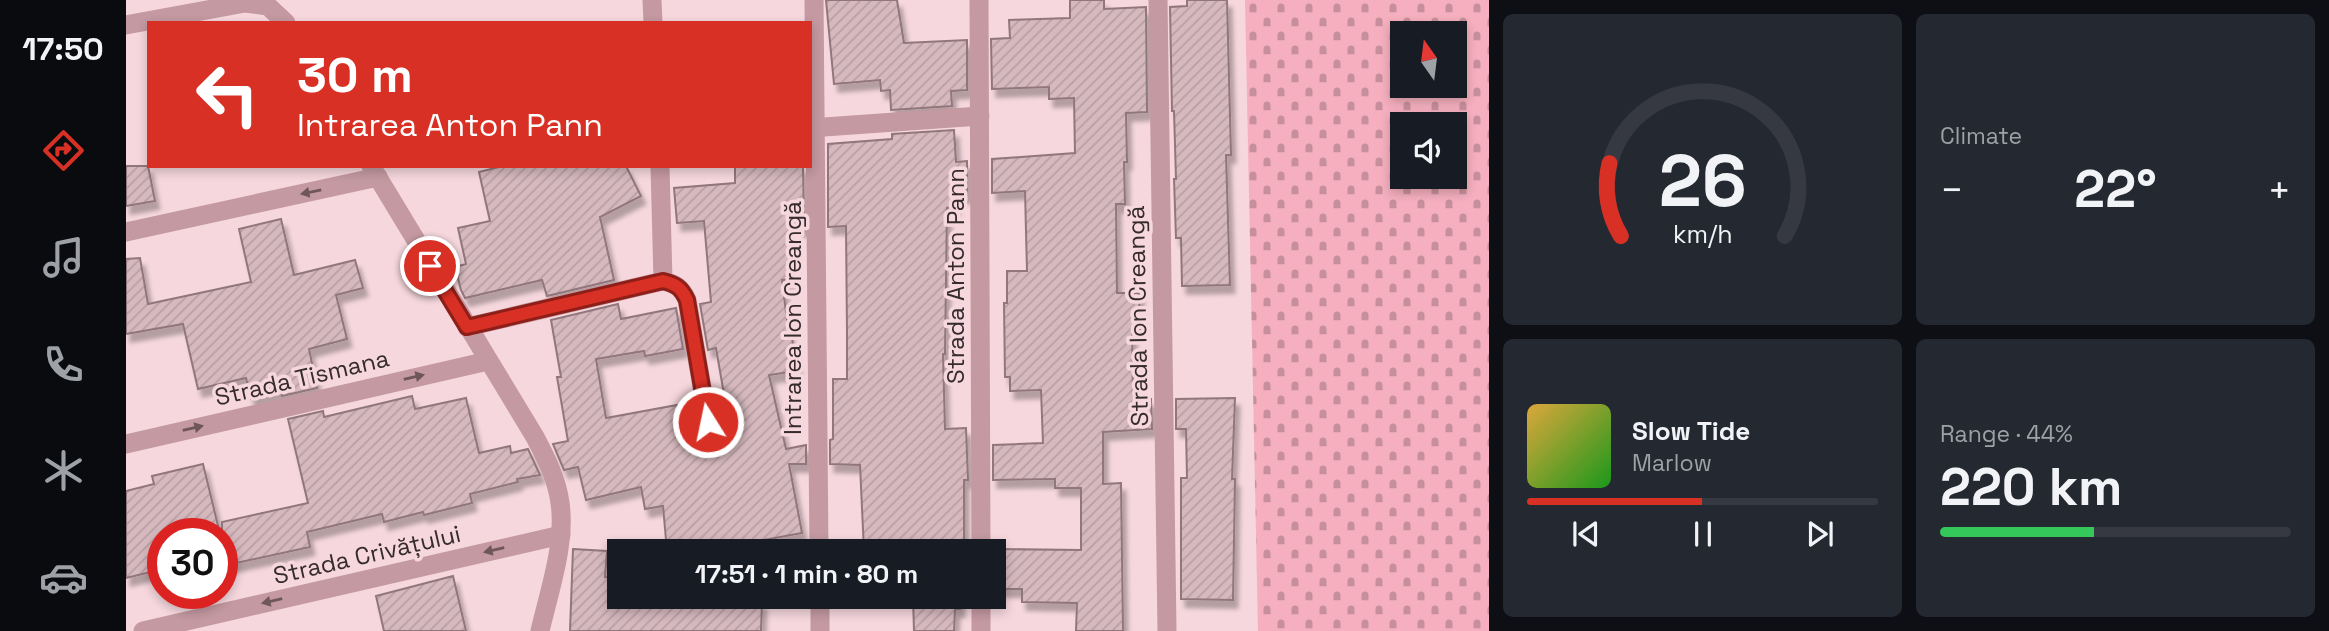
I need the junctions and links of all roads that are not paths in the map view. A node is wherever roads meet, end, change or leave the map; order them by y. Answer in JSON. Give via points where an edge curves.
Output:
{"nodes":[{"id":1,"x":652,"y":0,"type":"edge"},
{"id":2,"x":814,"y":0,"type":"edge"},
{"id":3,"x":979,"y":0,"type":"edge"},
{"id":4,"x":1158,"y":0,"type":"edge"},
{"id":5,"x":147,"y":21,"type":"edge"},
{"id":6,"x":148,"y":21,"type":"edge"},
{"id":7,"x":284,"y":21,"type":"edge"},
{"id":8,"x":653,"y":21,"type":"edge"},
{"id":9,"x":126,"y":25,"type":"edge"},
{"id":10,"x":979,"y":116,"type":"junction"},
{"id":11,"x":813,"y":128,"type":"edge"},
{"id":12,"x":660,"y":168,"type":"edge"},
{"id":13,"x":375,"y":172,"type":"edge"},
{"id":14,"x":126,"y":232,"type":"edge"},
{"id":15,"x":663,"y":281,"type":"junction"},
{"id":16,"x":467,"y":327,"type":"junction"},
{"id":17,"x":488,"y":360,"type":"junction"},
{"id":18,"x":708,"y":422,"type":"dead end"},
{"id":19,"x":126,"y":444,"type":"edge"},
{"id":20,"x":561,"y":535,"type":"junction"},
{"id":21,"x":819,"y":539,"type":"edge"},
{"id":22,"x":981,"y":539,"type":"edge"},
{"id":23,"x":820,"y":609,"type":"edge"},
{"id":24,"x":981,"y":609,"type":"edge"},
{"id":25,"x":143,"y":631,"type":"edge"},
{"id":26,"x":541,"y":631,"type":"edge"},
{"id":27,"x":820,"y":631,"type":"edge"},
{"id":28,"x":981,"y":631,"type":"edge"},
{"id":29,"x":1167,"y":631,"type":"edge"}],
"edges":[{"from":1,"to":8,"type":"street"},
{"from":2,"to":11,"type":"street","name":"Intrarea Ion Creangă"},
{"from":3,"to":10,"type":"street","name":"Strada Anton Pann"},
{"from":4,"to":29,"type":"street","name":"Strada Ion Creangă"},
{"from":5,"to":9,"type":"street"},
{"from":6,"to":7,"type":"street","via":[[245,3],[268,6]]},
{"from":10,"to":11,"type":"street"},
{"from":10,"to":22,"type":"street","name":"Strada Anton Pann"},
{"from":11,"to":21,"type":"street","name":"Intrarea Ion Creangă"},
{"from":12,"to":15,"type":"street"},
{"from":13,"to":14,"type":"street","one_way":true},
{"from":13,"to":16,"type":"street"},
{"from":15,"to":16,"type":"street"},
{"from":15,"to":18,"type":"street","via":[[682,289],[687,300]]},
{"from":16,"to":17,"type":"street"},
{"from":19,"to":17,"type":"street","name":"Strada Tismana","one_way":true},
{"from":17,"to":20,"type":"street","via":[[552,471],[560,501]]},
{"from":20,"to":25,"type":"street","name":"Strada Crivățului","one_way":true},
{"from":20,"to":26,"type":"street"},
{"from":23,"to":27,"type":"street"},
{"from":24,"to":28,"type":"street"}]}
